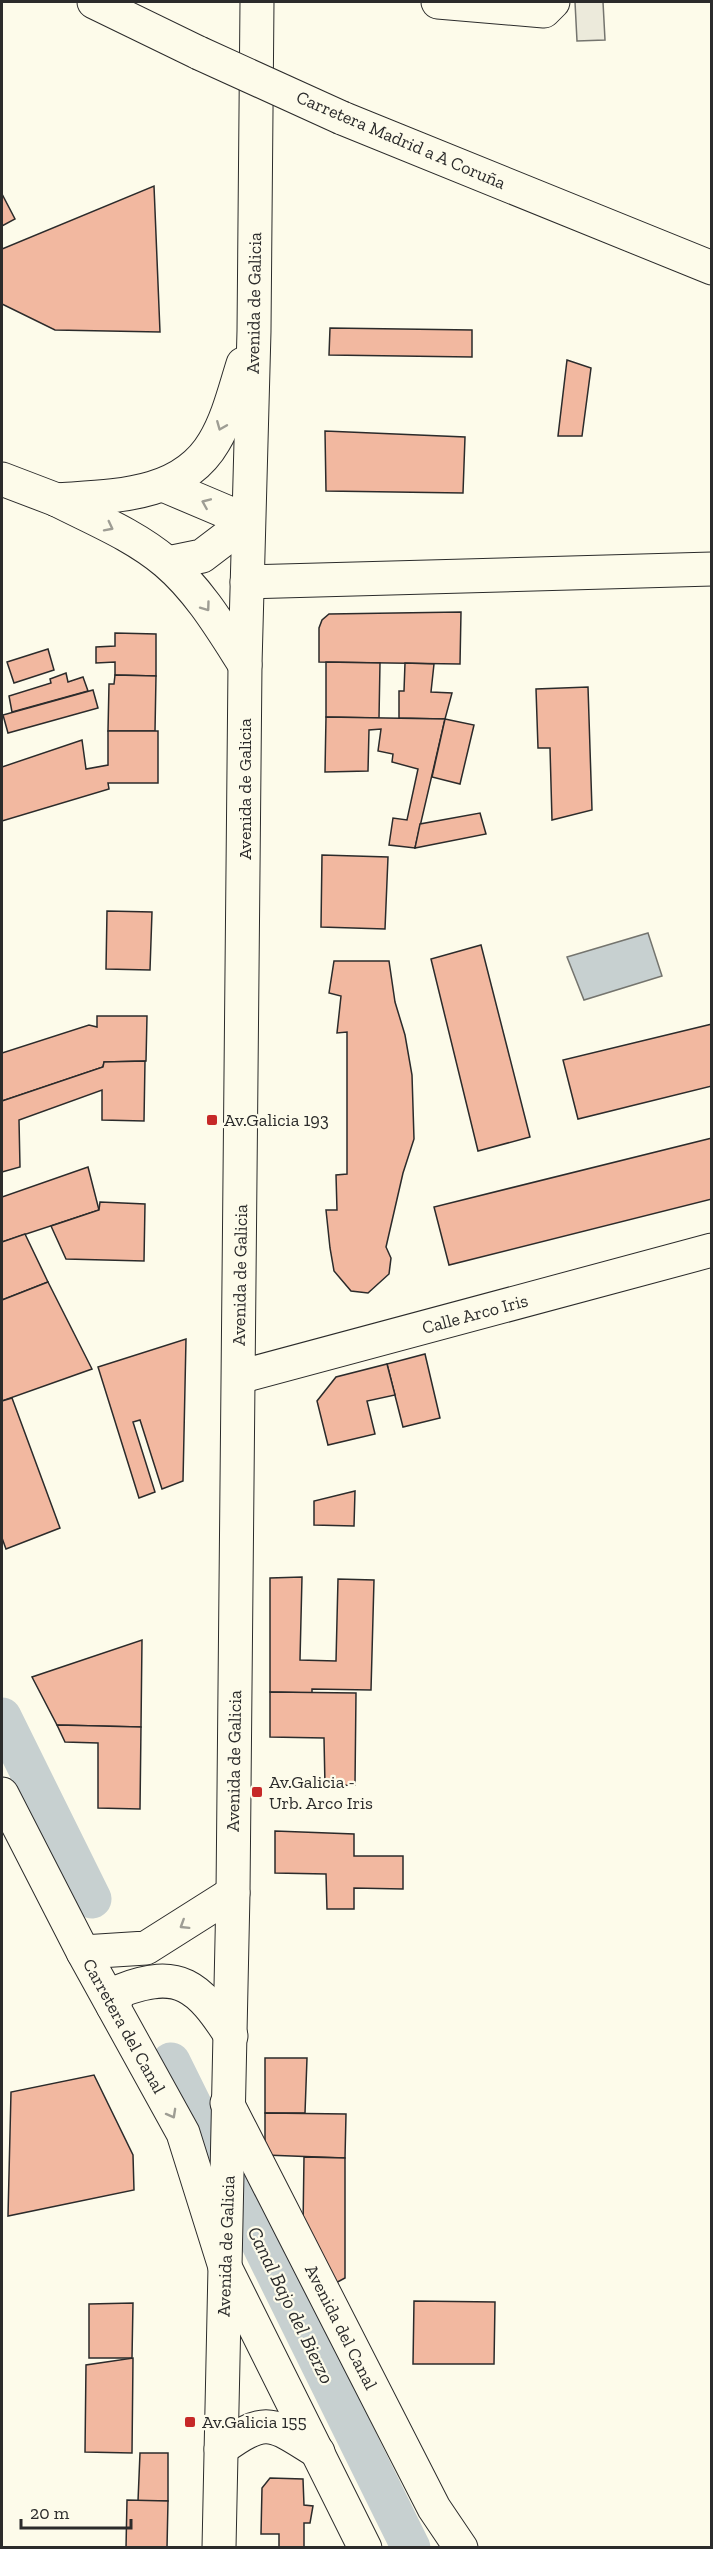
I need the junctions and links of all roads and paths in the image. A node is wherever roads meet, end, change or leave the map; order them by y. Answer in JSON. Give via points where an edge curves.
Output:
{"nodes":[{"id":1,"x":94,"y":2,"type":"edge"},
{"id":2,"x":256,"y":2,"type":"edge"},
{"id":3,"x":438,"y":2,"type":"edge"},
{"id":4,"x":553,"y":2,"type":"edge"},
{"id":5,"x":426,"y":151,"type":"junction"},
{"id":6,"x":711,"y":244,"type":"edge"},
{"id":7,"x":711,"y":268,"type":"edge"},
{"id":8,"x":254,"y":331,"type":"junction"},
{"id":9,"x":2,"y":479,"type":"edge"},
{"id":10,"x":163,"y":485,"type":"junction"},
{"id":11,"x":57,"y":500,"type":"junction"},
{"id":12,"x":248,"y":521,"type":"junction"},
{"id":13,"x":168,"y":563,"type":"junction"},
{"id":14,"x":711,"y":569,"type":"edge"},
{"id":15,"x":247,"y":582,"type":"junction"},
{"id":16,"x":245,"y":665,"type":"junction"},
{"id":17,"x":711,"y":1250,"type":"edge"},
{"id":18,"x":239,"y":1377,"type":"junction"},
{"id":19,"x":2,"y":1794,"type":"edge"},
{"id":20,"x":233,"y":1893,"type":"junction"},
{"id":21,"x":83,"y":1952,"type":"junction"},
{"id":22,"x":112,"y":2006,"type":"junction"},
{"id":23,"x":231,"y":2036,"type":"junction"},
{"id":24,"x":228,"y":2118,"type":"junction"},
{"id":25,"x":225,"y":2267,"type":"junction"},
{"id":26,"x":221,"y":2449,"type":"junction"},
{"id":27,"x":318,"y":2452,"type":"junction"},
{"id":28,"x":219,"y":2547,"type":"edge"},
{"id":29,"x":366,"y":2547,"type":"edge"},
{"id":30,"x":461,"y":2547,"type":"edge"}],
"edges":[{"from":1,"to":5,"type":"main road","name":"Carretera Madrid a A Coruña","bridge":true,"via":[[342,118]]},
{"from":2,"to":8,"type":"main road","name":"Avenida de Galicia"},
{"from":3,"to":4,"type":"main road","via":[[543,11]]},
{"from":5,"to":6,"type":"main road"},
{"from":5,"to":7,"type":"main road","name":"Carretera Madrid a A Coruña"},
{"from":8,"to":10,"type":"main road","one_way":true,"via":[[214,442],[193,468]]},
{"from":8,"to":12,"type":"main road","name":"Avenida de Galicia"},
{"from":9,"to":11,"type":"main road"},
{"from":10,"to":11,"type":"main road","via":[[130,495]]},
{"from":12,"to":10,"type":"main road","one_way":true},
{"from":11,"to":13,"type":"main road","one_way":true,"via":[[138,541]]},
{"from":12,"to":13,"type":"main road","via":[[202,556]]},
{"from":12,"to":15,"type":"main road","name":"Avenida de Galicia"},
{"from":13,"to":16,"type":"main road","one_way":true,"via":[[205,604]]},
{"from":14,"to":15,"type":"main road"},
{"from":15,"to":16,"type":"main road","name":"Avenida de Galicia"},
{"from":16,"to":18,"type":"main road","name":"Avenida de Galicia"},
{"from":17,"to":18,"type":"main road","name":"Calle Arco Iris"},
{"from":18,"to":20,"type":"main road","name":"Avenida de Galicia"},
{"from":19,"to":21,"type":"main road","name":"Carretera del Canal"},
{"from":20,"to":21,"type":"main road","one_way":true,"via":[[146,1948]]},
{"from":20,"to":23,"type":"main road","name":"Avenida de Galicia"},
{"from":21,"to":22,"type":"main road","name":"Carretera del Canal"},
{"from":22,"to":23,"type":"main road","via":[[120,1991],[168,1980],[187,1985],[204,1998]]},
{"from":22,"to":25,"type":"main road","name":"Carretera del Canal","one_way":true,"via":[[183,2133]]},
{"from":23,"to":24,"type":"main road","name":"Avenida de Galicia"},
{"from":24,"to":25,"type":"main road","name":"Avenida de Galicia"},
{"from":24,"to":30,"type":"main road","name":"Avenida del Canal","via":[[434,2508]]},
{"from":25,"to":26,"type":"main road","name":"Avenida de Galicia"},
{"from":25,"to":27,"type":"main road"},
{"from":26,"to":27,"type":"main road","via":[[246,2430],[275,2426]]},
{"from":26,"to":28,"type":"main road","name":"Avenida de Galicia"},
{"from":27,"to":29,"type":"main road"}]}
